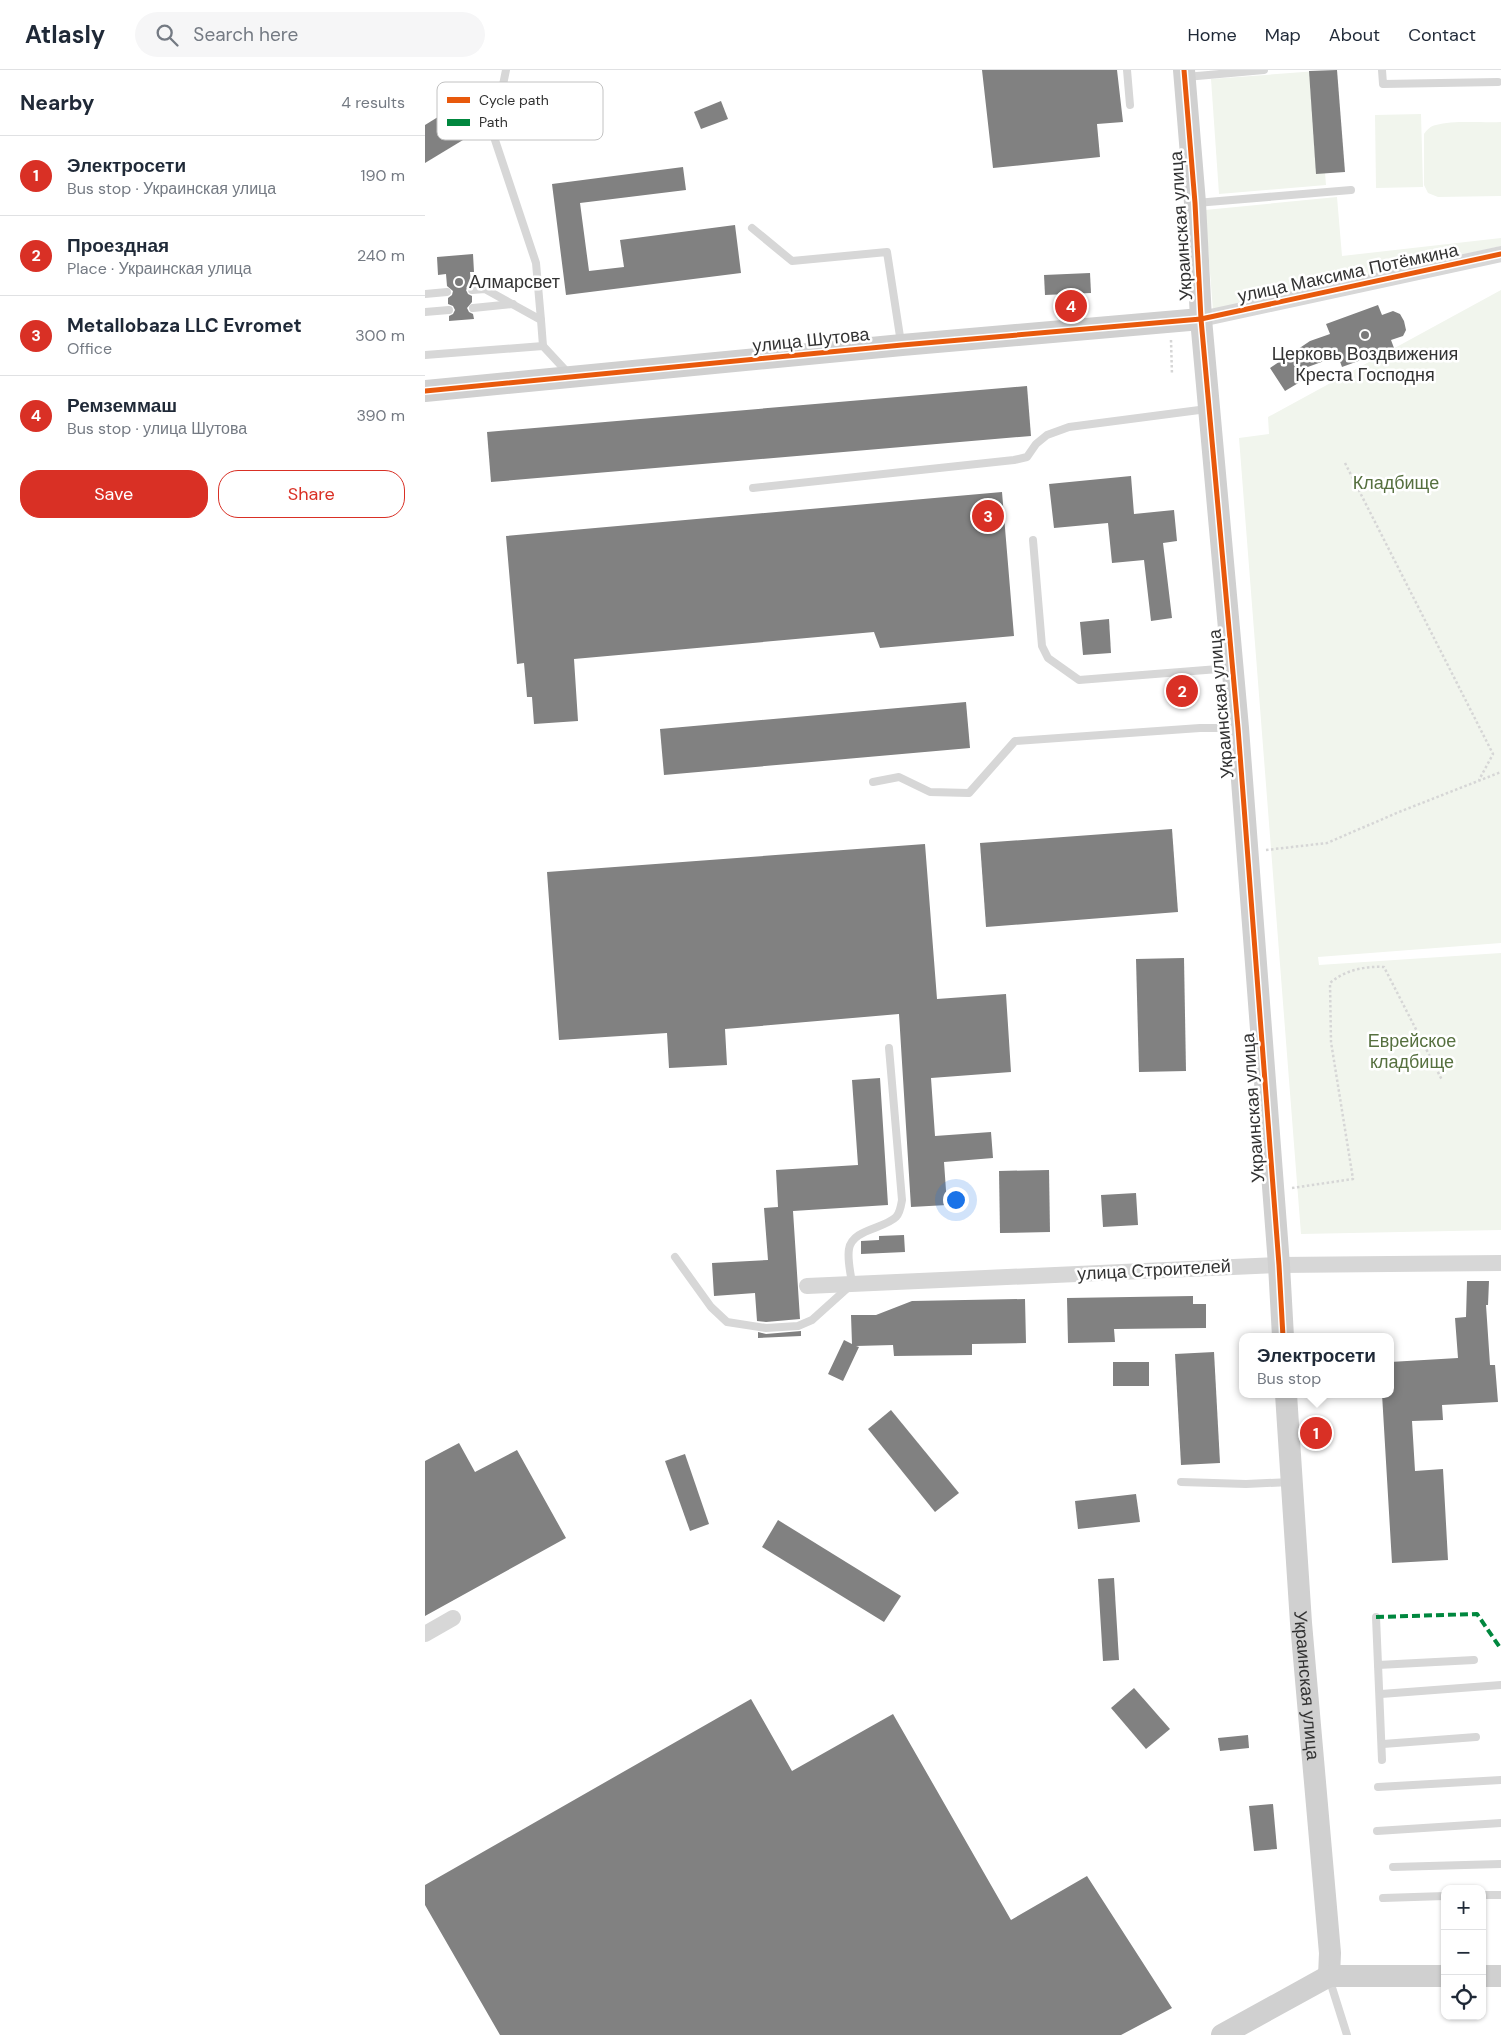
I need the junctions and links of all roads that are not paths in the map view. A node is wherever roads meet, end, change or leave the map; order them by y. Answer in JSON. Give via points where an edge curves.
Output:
{"nodes":[{"id":1,"x":1127,"y":70,"type":"edge"},
{"id":2,"x":1264,"y":70,"type":"edge"},
{"id":3,"x":1382,"y":70,"type":"edge"},
{"id":4,"x":1184,"y":74,"type":"edge"},
{"id":5,"x":1498,"y":82,"type":"dead end"},
{"id":6,"x":1130,"y":105,"type":"dead end"},
{"id":7,"x":495,"y":140,"type":"edge"},
{"id":8,"x":1351,"y":190,"type":"dead end"},
{"id":9,"x":1195,"y":203,"type":"junction"},
{"id":10,"x":752,"y":228,"type":"dead end"},
{"id":11,"x":1501,"y":254,"type":"edge"},
{"id":12,"x":472,"y":290,"type":"dead end"},
{"id":13,"x":447,"y":292,"type":"dead end"},
{"id":14,"x":425,"y":294,"type":"edge"},
{"id":15,"x":513,"y":304,"type":"junction"},
{"id":16,"x":473,"y":308,"type":"dead end"},
{"id":17,"x":449,"y":310,"type":"dead end"},
{"id":18,"x":425,"y":312,"type":"edge"},
{"id":19,"x":1201,"y":319,"type":"junction"},
{"id":20,"x":541,"y":320,"type":"junction"},
{"id":21,"x":902,"y":345,"type":"junction"},
{"id":22,"x":543,"y":346,"type":"junction"},
{"id":23,"x":425,"y":355,"type":"edge"},
{"id":24,"x":573,"y":378,"type":"junction"},
{"id":25,"x":425,"y":391,"type":"edge"},
{"id":26,"x":1209,"y":409,"type":"junction"},
{"id":27,"x":753,"y":488,"type":"dead end"},
{"id":28,"x":1033,"y":540,"type":"dead end"},
{"id":29,"x":1232,"y":668,"type":"junction"},
{"id":30,"x":1238,"y":728,"type":"junction"},
{"id":31,"x":873,"y":782,"type":"dead end"},
{"id":32,"x":889,"y":1048,"type":"dead end"},
{"id":33,"x":675,"y":1257,"type":"dead end"},
{"id":34,"x":1501,"y":1263,"type":"edge"},
{"id":35,"x":1279,"y":1265,"type":"junction"},
{"id":36,"x":852,"y":1284,"type":"junction"},
{"id":37,"x":807,"y":1286,"type":"dead end"},
{"id":38,"x":1283,"y":1333,"type":"edge"},
{"id":39,"x":1286,"y":1398,"type":"edge"},
{"id":40,"x":1181,"y":1482,"type":"dead end"},
{"id":41,"x":1290,"y":1482,"type":"junction"},
{"id":42,"x":1376,"y":1617,"type":"dead end"},
{"id":43,"x":453,"y":1618,"type":"dead end"},
{"id":44,"x":425,"y":1634,"type":"edge"},
{"id":45,"x":1474,"y":1660,"type":"dead end"},
{"id":46,"x":1379,"y":1665,"type":"junction"},
{"id":47,"x":1501,"y":1685,"type":"edge"},
{"id":48,"x":1381,"y":1694,"type":"junction"},
{"id":49,"x":1476,"y":1737,"type":"dead end"},
{"id":50,"x":1383,"y":1744,"type":"junction"},
{"id":51,"x":1382,"y":1760,"type":"dead end"},
{"id":52,"x":1501,"y":1780,"type":"edge"},
{"id":53,"x":1378,"y":1787,"type":"dead end"},
{"id":54,"x":1501,"y":1823,"type":"edge"},
{"id":55,"x":1377,"y":1830,"type":"dead end"},
{"id":56,"x":1501,"y":1864,"type":"edge"},
{"id":57,"x":1393,"y":1867,"type":"dead end"},
{"id":58,"x":1501,"y":1895,"type":"edge"},
{"id":59,"x":1441,"y":1896,"type":"edge"},
{"id":60,"x":1486,"y":1896,"type":"edge"},
{"id":61,"x":1383,"y":1898,"type":"dead end"},
{"id":62,"x":1329,"y":1976,"type":"junction"},
{"id":63,"x":1441,"y":1976,"type":"edge"},
{"id":64,"x":1486,"y":1976,"type":"edge"},
{"id":65,"x":1501,"y":1976,"type":"edge"},
{"id":66,"x":1222,"y":2035,"type":"edge"},
{"id":67,"x":1347,"y":2035,"type":"edge"}],
"edges":[{"from":1,"to":6,"type":"lane"},
{"from":2,"to":4,"type":"lane"},
{"from":3,"to":5,"type":"lane","via":[[1383,84]]},
{"from":4,"to":9,"type":"street","name":"Украинская улица"},
{"from":7,"to":20,"type":"lane","via":[[536,263]]},
{"from":8,"to":9,"type":"lane"},
{"from":9,"to":19,"type":"street","name":"Украинская улица"},
{"from":10,"to":21,"type":"lane","via":[[792,261],[887,252]]},
{"from":11,"to":19,"type":"street","name":"улица Максима Потёмкина"},
{"from":12,"to":15,"type":"lane","via":[[485,289]]},
{"from":13,"to":14,"type":"lane"},
{"from":15,"to":16,"type":"lane"},
{"from":15,"to":20,"type":"lane"},
{"from":17,"to":18,"type":"lane"},
{"from":19,"to":21,"type":"street","name":"улица Шутова"},
{"from":19,"to":26,"type":"street","name":"Украинская улица"},
{"from":20,"to":22,"type":"lane"},
{"from":21,"to":24,"type":"street","name":"улица Шутова"},
{"from":22,"to":23,"type":"lane"},
{"from":22,"to":24,"type":"lane"},
{"from":24,"to":25,"type":"street","name":"улица Шутова"},
{"from":26,"to":27,"type":"lane","via":[[1069,427],[1047,435],[1027,456],[1014,460]]},
{"from":26,"to":29,"type":"street","name":"Украинская улица"},
{"from":28,"to":29,"type":"lane","via":[[1042,646],[1048,658],[1079,680]]},
{"from":29,"to":30,"type":"street","name":"Украинская улица"},
{"from":30,"to":31,"type":"lane","via":[[1015,741],[969,792],[930,792],[899,777]]},
{"from":30,"to":35,"type":"street","name":"Украинская улица"},
{"from":32,"to":36,"type":"lane","via":[[903,1200],[895,1218],[864,1233],[849,1248]]},
{"from":33,"to":36,"type":"lane","via":[[711,1307],[727,1322],[766,1328],[797,1326],[812,1320]]},
{"from":34,"to":35,"type":"street","name":"улица Строителей"},
{"from":35,"to":36,"type":"street","name":"улица Строителей"},
{"from":35,"to":38,"type":"street","name":"Украинская улица"},
{"from":36,"to":37,"type":"street","name":"улица Строителей"},
{"from":39,"to":41,"type":"street","name":"Украинская улица"},
{"from":40,"to":41,"type":"lane"},
{"from":41,"to":62,"type":"street","name":"Украинская улица","via":[[1330,1953]]},
{"from":42,"to":46,"type":"lane"},
{"from":43,"to":44,"type":"street"},
{"from":45,"to":46,"type":"lane"},
{"from":46,"to":48,"type":"lane"},
{"from":47,"to":48,"type":"lane"},
{"from":48,"to":50,"type":"lane"},
{"from":49,"to":50,"type":"lane"},
{"from":50,"to":51,"type":"lane"},
{"from":52,"to":53,"type":"lane"},
{"from":54,"to":55,"type":"lane"},
{"from":56,"to":57,"type":"lane"},
{"from":58,"to":60,"type":"lane"},
{"from":59,"to":61,"type":"lane"},
{"from":62,"to":63,"type":"street"},
{"from":62,"to":66,"type":"street"},
{"from":62,"to":67,"type":"lane"},
{"from":64,"to":65,"type":"street"}]}
